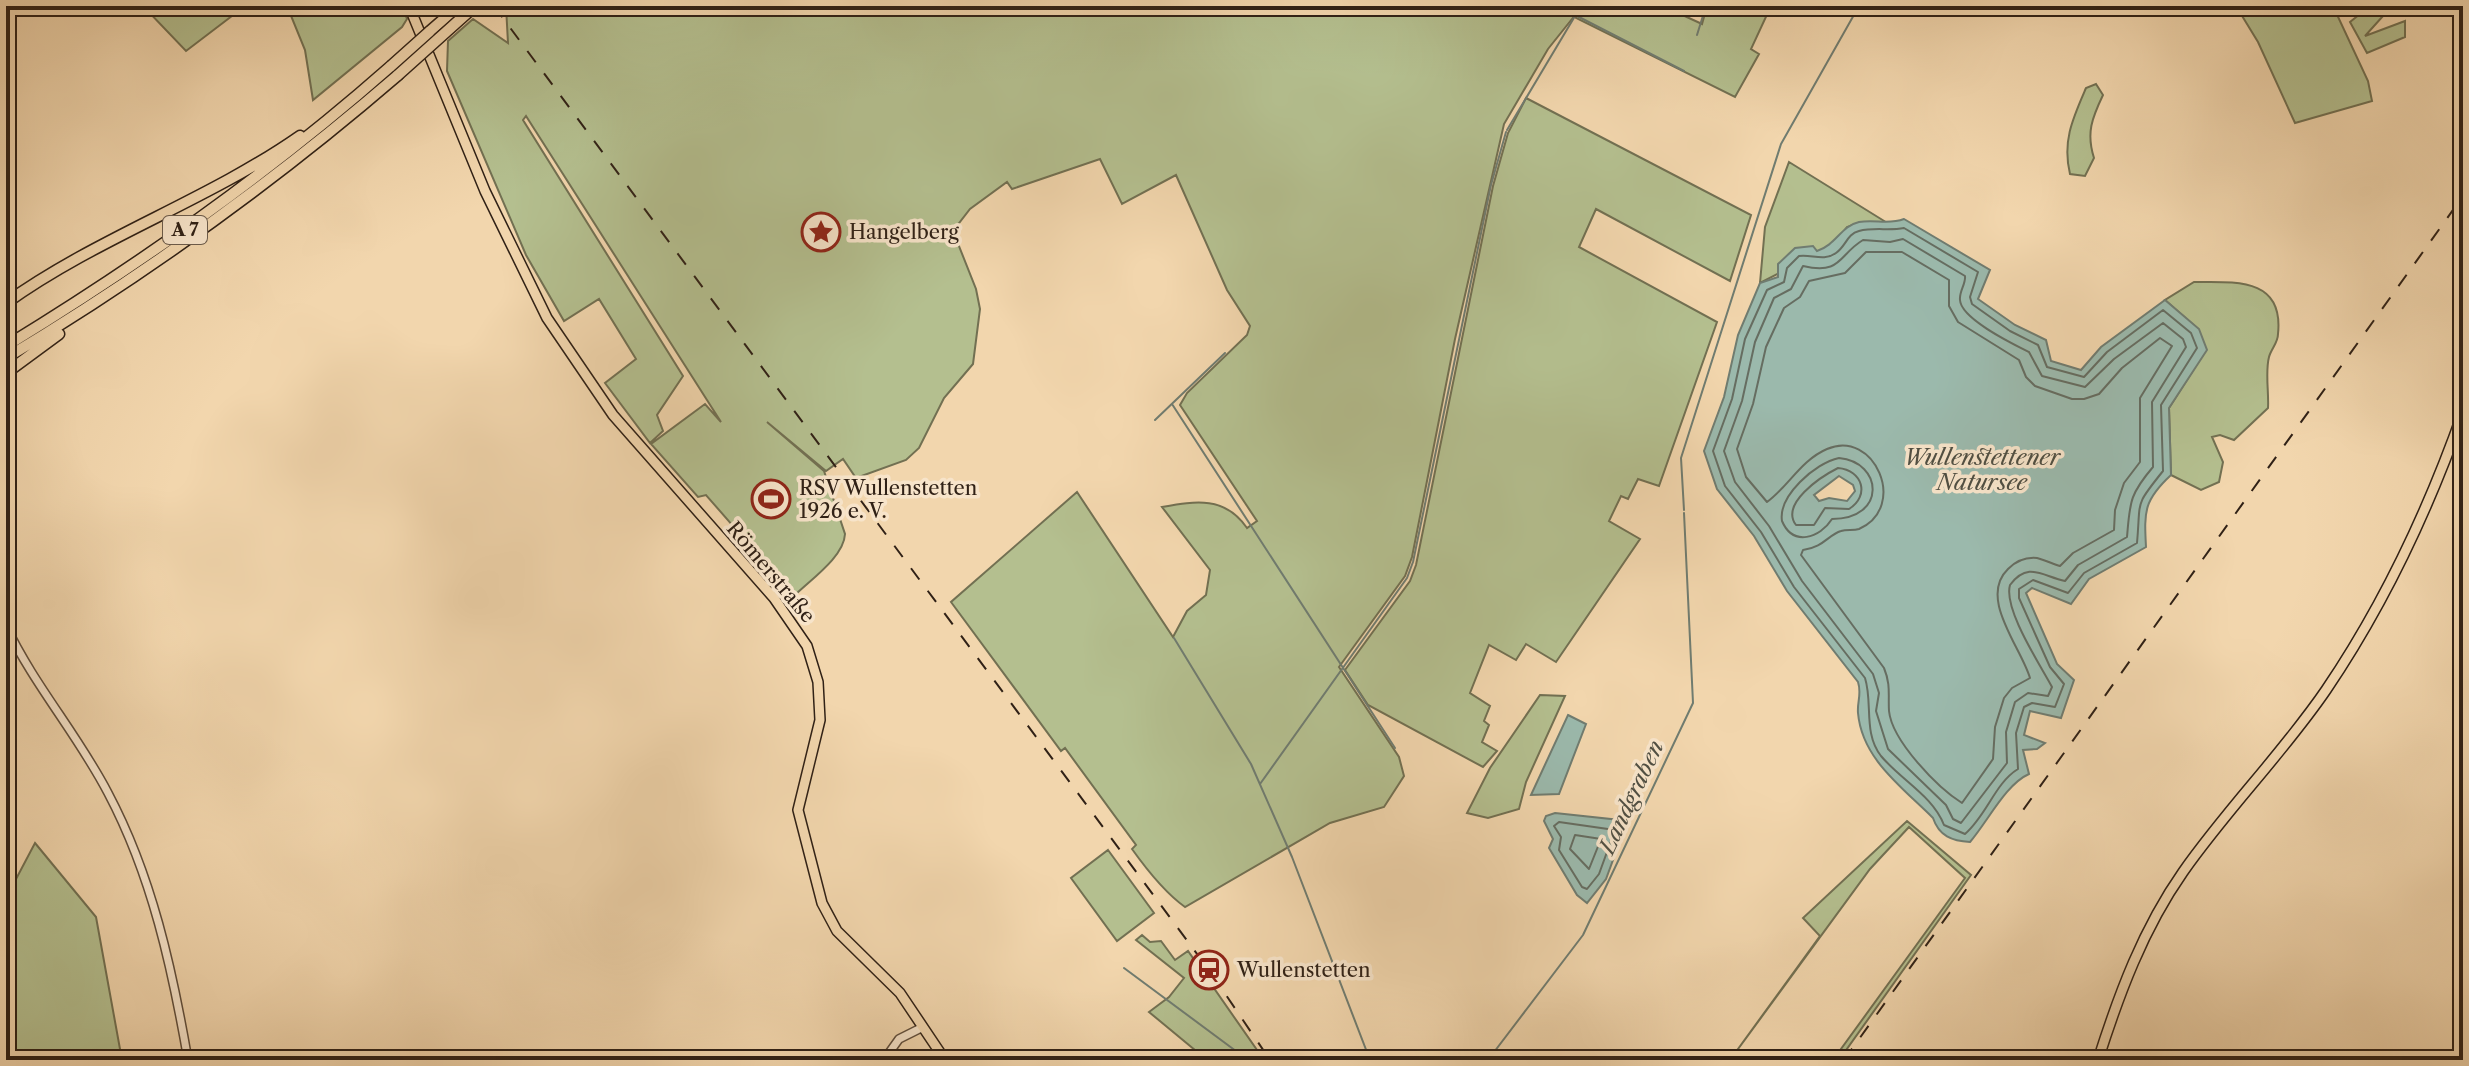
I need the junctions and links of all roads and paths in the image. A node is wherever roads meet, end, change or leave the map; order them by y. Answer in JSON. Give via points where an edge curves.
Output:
{"nodes":[{"id":1,"x":409,"y":6,"type":"edge"},
{"id":2,"x":459,"y":6,"type":"edge"},
{"id":3,"x":475,"y":6,"type":"edge"},
{"id":4,"x":395,"y":71,"type":"junction"},
{"id":5,"x":354,"y":99,"type":"junction"},
{"id":6,"x":6,"y":303,"type":"edge"},
{"id":7,"x":94,"y":306,"type":"junction"},
{"id":8,"x":6,"y":346,"type":"edge"},
{"id":9,"x":6,"y":358,"type":"edge"},
{"id":10,"x":6,"y":373,"type":"edge"},
{"id":11,"x":2463,"y":412,"type":"edge"},
{"id":12,"x":6,"y":626,"type":"edge"},
{"id":13,"x":923,"y":1027,"type":"junction"},
{"id":14,"x":188,"y":1060,"type":"edge"},
{"id":15,"x":884,"y":1060,"type":"edge"},
{"id":16,"x":945,"y":1060,"type":"edge"},
{"id":17,"x":2098,"y":1060,"type":"edge"}],
"edges":[{"from":1,"to":13,"type":"main road","name":"Römerstraße","via":[[485,191],[547,318],[613,415],[774,598],[807,646],[818,682],[820,720],[798,810],[818,891],[830,923],[900,993]]},
{"from":2,"to":4,"type":"highway","number":"A 7","bridge":true},
{"from":3,"to":4,"type":"highway","number":"A 7","bridge":true},
{"from":4,"to":5,"type":"highway","number":"A 7"},
{"from":4,"to":7,"type":"highway","number":"A 7","via":[[233,209]]},
{"from":5,"to":6,"type":"highway","via":[[254,166],[69,261]]},
{"from":5,"to":8,"type":"highway","number":"A 7","via":[[169,242]]},
{"from":7,"to":9,"type":"highway","number":"A 7"},
{"from":7,"to":10,"type":"highway"},
{"from":11,"to":17,"type":"main road","via":[[2391,585],[2323,694],[2181,874],[2145,936]]},
{"from":12,"to":14,"type":"street","via":[[95,770],[134,848],[159,922]]},
{"from":13,"to":15,"type":"street","via":[[899,1039]]},
{"from":13,"to":16,"type":"main road","name":"Römerstraße"}]}
